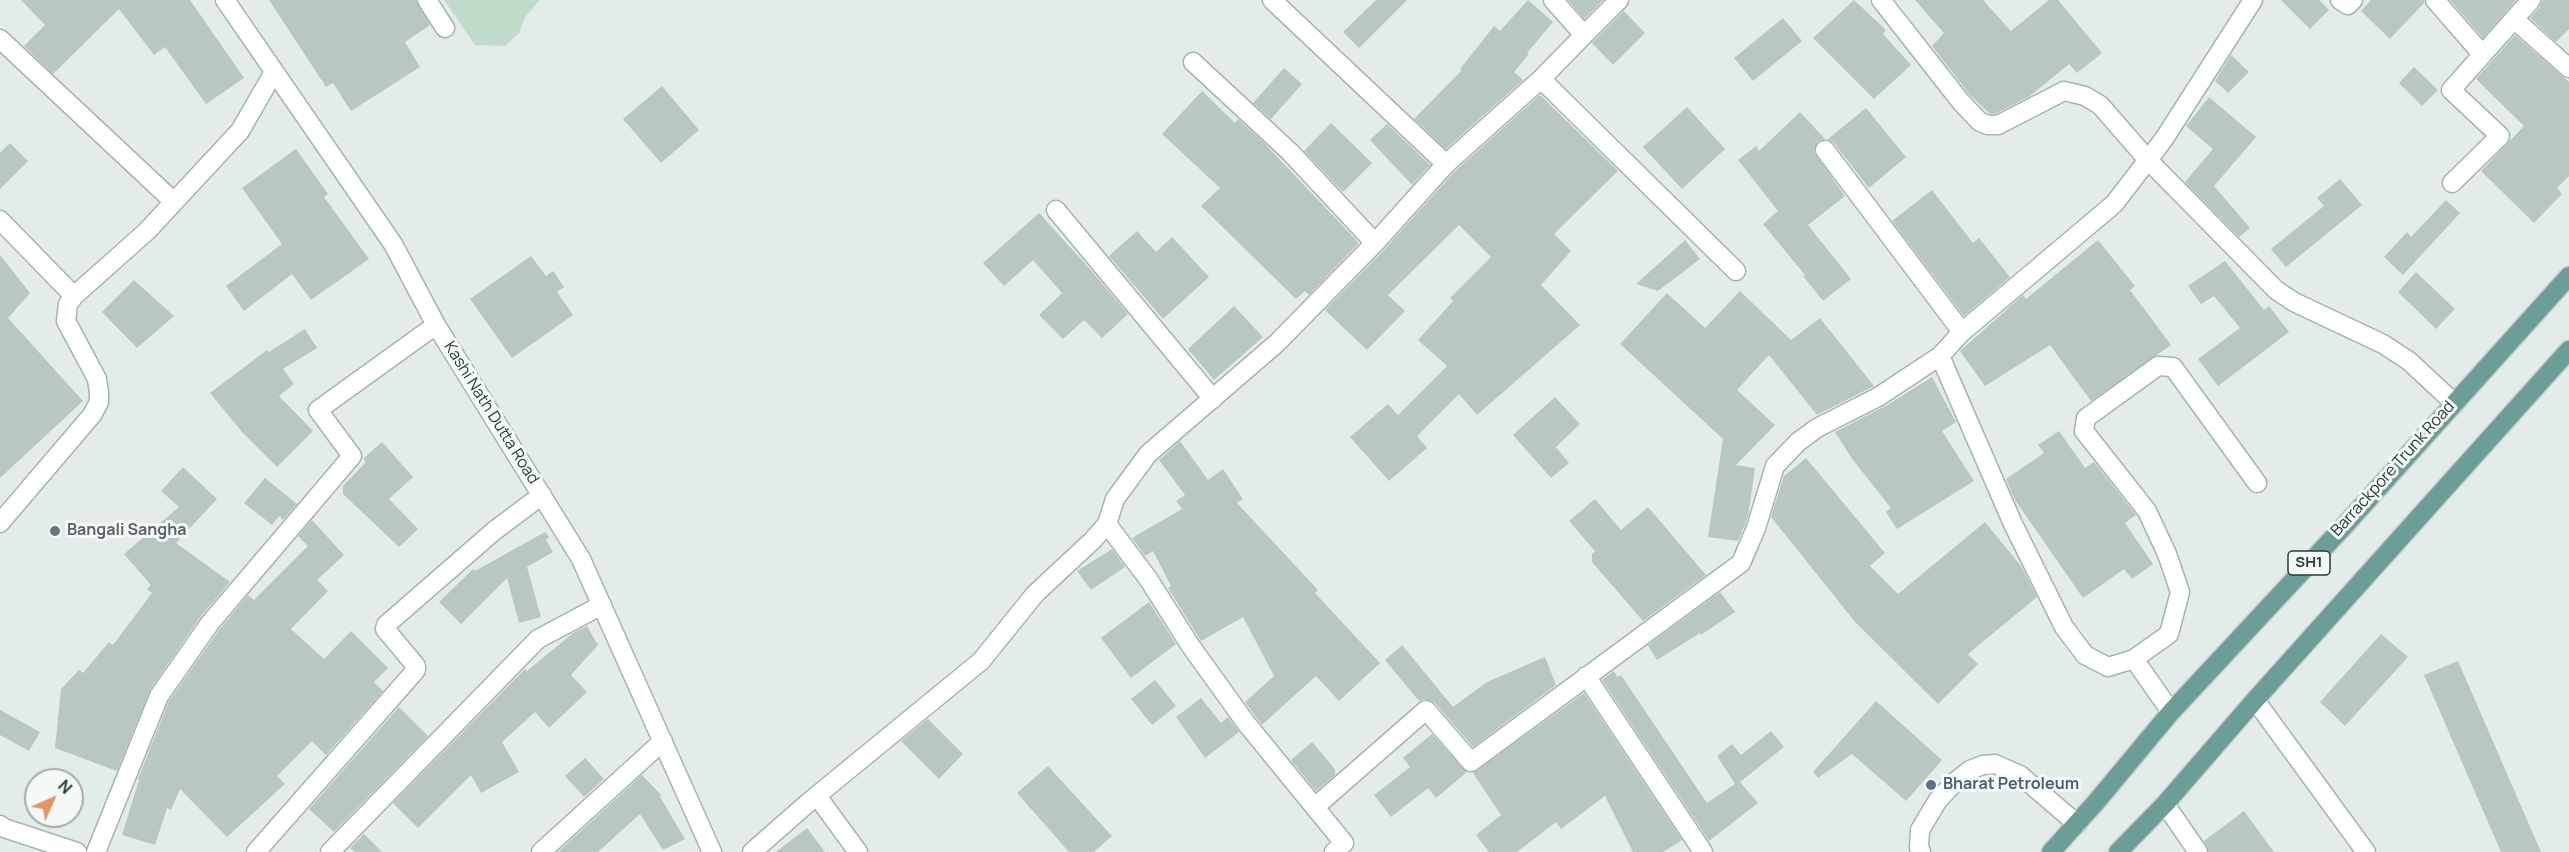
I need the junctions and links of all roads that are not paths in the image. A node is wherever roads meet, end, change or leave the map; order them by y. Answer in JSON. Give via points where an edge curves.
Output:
{"nodes":[{"id":1,"x":225,"y":0,"type":"edge"},
{"id":2,"x":427,"y":0,"type":"edge"},
{"id":3,"x":1272,"y":0,"type":"edge"},
{"id":4,"x":1553,"y":0,"type":"edge"},
{"id":5,"x":1618,"y":0,"type":"edge"},
{"id":6,"x":1881,"y":0,"type":"edge"},
{"id":7,"x":2253,"y":0,"type":"edge"},
{"id":8,"x":2340,"y":0,"type":"edge"},
{"id":9,"x":2353,"y":0,"type":"edge"},
{"id":10,"x":2435,"y":0,"type":"edge"},
{"id":11,"x":2531,"y":0,"type":"edge"},
{"id":12,"x":2515,"y":20,"type":"junction"},
{"id":13,"x":445,"y":28,"type":"dead end"},
{"id":14,"x":1584,"y":35,"type":"junction"},
{"id":15,"x":0,"y":39,"type":"edge"},
{"id":16,"x":2482,"y":54,"type":"junction"},
{"id":17,"x":1193,"y":62,"type":"dead end"},
{"id":18,"x":2569,"y":68,"type":"edge"},
{"id":19,"x":274,"y":72,"type":"junction"},
{"id":20,"x":1541,"y":79,"type":"junction"},
{"id":21,"x":1825,"y":150,"type":"dead end"},
{"id":22,"x":2148,"y":160,"type":"junction"},
{"id":23,"x":1446,"y":164,"type":"junction"},
{"id":24,"x":2452,"y":183,"type":"dead end"},
{"id":25,"x":174,"y":202,"type":"junction"},
{"id":26,"x":1056,"y":210,"type":"dead end"},
{"id":27,"x":0,"y":220,"type":"edge"},
{"id":28,"x":1375,"y":243,"type":"junction"},
{"id":29,"x":1736,"y":271,"type":"dead end"},
{"id":30,"x":2569,"y":276,"type":"edge"},
{"id":31,"x":74,"y":296,"type":"junction"},
{"id":32,"x":436,"y":325,"type":"junction"},
{"id":33,"x":1962,"y":332,"type":"junction"},
{"id":34,"x":2569,"y":350,"type":"edge"},
{"id":35,"x":1940,"y":356,"type":"junction"},
{"id":36,"x":1213,"y":399,"type":"junction"},
{"id":37,"x":2453,"y":402,"type":"junction"},
{"id":38,"x":2257,"y":483,"type":"dead end"},
{"id":39,"x":542,"y":495,"type":"junction"},
{"id":40,"x":0,"y":523,"type":"edge"},
{"id":41,"x":1107,"y":524,"type":"junction"},
{"id":42,"x":602,"y":604,"type":"junction"},
{"id":43,"x":2134,"y":659,"type":"junction"},
{"id":44,"x":1586,"y":676,"type":"junction"},
{"id":45,"x":2255,"y":700,"type":"junction"},
{"id":46,"x":2171,"y":712,"type":"junction"},
{"id":47,"x":663,"y":741,"type":"junction"},
{"id":48,"x":817,"y":796,"type":"junction"},
{"id":49,"x":2165,"y":804,"type":"junction"},
{"id":50,"x":1315,"y":807,"type":"junction"},
{"id":51,"x":2077,"y":824,"type":"junction"},
{"id":52,"x":0,"y":825,"type":"edge"},
{"id":53,"x":1343,"y":849,"type":"edge"},
{"id":54,"x":1698,"y":851,"type":"edge"},
{"id":55,"x":77,"y":852,"type":"edge"},
{"id":56,"x":96,"y":852,"type":"edge"},
{"id":57,"x":256,"y":852,"type":"edge"},
{"id":58,"x":330,"y":852,"type":"edge"},
{"id":59,"x":541,"y":852,"type":"edge"},
{"id":60,"x":712,"y":852,"type":"edge"},
{"id":61,"x":752,"y":852,"type":"edge"},
{"id":62,"x":858,"y":852,"type":"edge"},
{"id":63,"x":1921,"y":852,"type":"edge"},
{"id":64,"x":2051,"y":852,"type":"edge"},
{"id":65,"x":2118,"y":852,"type":"edge"},
{"id":66,"x":2198,"y":852,"type":"edge"},
{"id":67,"x":2366,"y":852,"type":"edge"}],
"edges":[{"from":1,"to":19,"type":"street","name":"Kashi Nath Dutta Road"},
{"from":2,"to":13,"type":"street"},
{"from":3,"to":23,"type":"street"},
{"from":4,"to":14,"type":"street"},
{"from":5,"to":14,"type":"street"},
{"from":6,"to":22,"type":"street","via":[[1980,122],[1998,125],[2054,95],[2074,92],[2100,105]]},
{"from":7,"to":22,"type":"street"},
{"from":8,"to":9,"type":"street","via":[[2348,5]]},
{"from":10,"to":16,"type":"street"},
{"from":11,"to":12,"type":"street"},
{"from":12,"to":16,"type":"street"},
{"from":12,"to":18,"type":"street"},
{"from":14,"to":20,"type":"street"},
{"from":15,"to":25,"type":"street"},
{"from":16,"to":24,"type":"street","via":[[2451,90],[2500,136]]},
{"from":17,"to":28,"type":"street","via":[[1290,152]]},
{"from":19,"to":25,"type":"street","via":[[240,131]]},
{"from":19,"to":32,"type":"street","name":"Kashi Nath Dutta Road","via":[[393,244]]},
{"from":20,"to":23,"type":"street"},
{"from":20,"to":29,"type":"street"},
{"from":21,"to":33,"type":"street"},
{"from":22,"to":33,"type":"street","via":[[2114,204]]},
{"from":22,"to":37,"type":"street","via":[[2276,290],[2294,303],[2383,344],[2409,361]]},
{"from":23,"to":28,"type":"street"},
{"from":25,"to":31,"type":"street"},
{"from":26,"to":36,"type":"street"},
{"from":27,"to":31,"type":"street"},
{"from":28,"to":36,"type":"street","via":[[1277,344]]},
{"from":30,"to":37,"type":"main road","name":"Barrackpore Trunk Road","number":"SH1"},
{"from":31,"to":40,"type":"street","via":[[65,313],[66,321],[97,379],[99,402],[92,416]]},
{"from":32,"to":39,"type":"street","name":"Kashi Nath Dutta Road"},
{"from":32,"to":56,"type":"street","via":[[318,410],[351,456],[210,623],[159,696]]},
{"from":33,"to":35,"type":"street"},
{"from":34,"to":45,"type":"main road"},
{"from":35,"to":43,"type":"street","via":[[2013,524],[2064,627],[2085,655],[2108,667]]},
{"from":35,"to":44,"type":"street","via":[[1798,442],[1775,466],[1741,563]]},
{"from":36,"to":41,"type":"street","via":[[1148,454],[1115,499]]},
{"from":37,"to":46,"type":"main road","name":"Barrackpore Trunk Road","number":"SH1"},
{"from":38,"to":43,"type":"street","via":[[2173,367],[2158,366],[2086,418],[2084,430],[2147,511],[2180,592],[2169,634]]},
{"from":39,"to":42,"type":"street","name":"Kashi Nath Dutta Road","via":[[581,559]]},
{"from":39,"to":57,"type":"street","via":[[494,531],[386,625],[385,629],[416,670]]},
{"from":41,"to":48,"type":"street","via":[[1035,594],[981,661]]},
{"from":41,"to":50,"type":"street","via":[[1246,723]]},
{"from":42,"to":47,"type":"street","name":"Kashi Nath Dutta Road"},
{"from":42,"to":58,"type":"street","via":[[538,639]]},
{"from":43,"to":46,"type":"street"},
{"from":44,"to":50,"type":"street","via":[[1471,762],[1426,710]]},
{"from":44,"to":54,"type":"street"},
{"from":45,"to":49,"type":"main road"},
{"from":45,"to":67,"type":"street"},
{"from":46,"to":51,"type":"main road","name":"Barrackpore Trunk Road","number":"SH1"},
{"from":47,"to":59,"type":"street"},
{"from":47,"to":60,"type":"street","name":"Kashi Nath Dutta Road"},
{"from":48,"to":61,"type":"street"},
{"from":48,"to":62,"type":"street"},
{"from":49,"to":65,"type":"main road"},
{"from":49,"to":66,"type":"street"},
{"from":50,"to":53,"type":"street"},
{"from":51,"to":63,"type":"street","via":[[2020,775],[1995,764],[1983,765],[1954,782],[1938,800],[1920,830]]},
{"from":51,"to":64,"type":"main road","name":"Barrackpore Trunk Road","number":"SH1"},
{"from":52,"to":55,"type":"street"}]}
